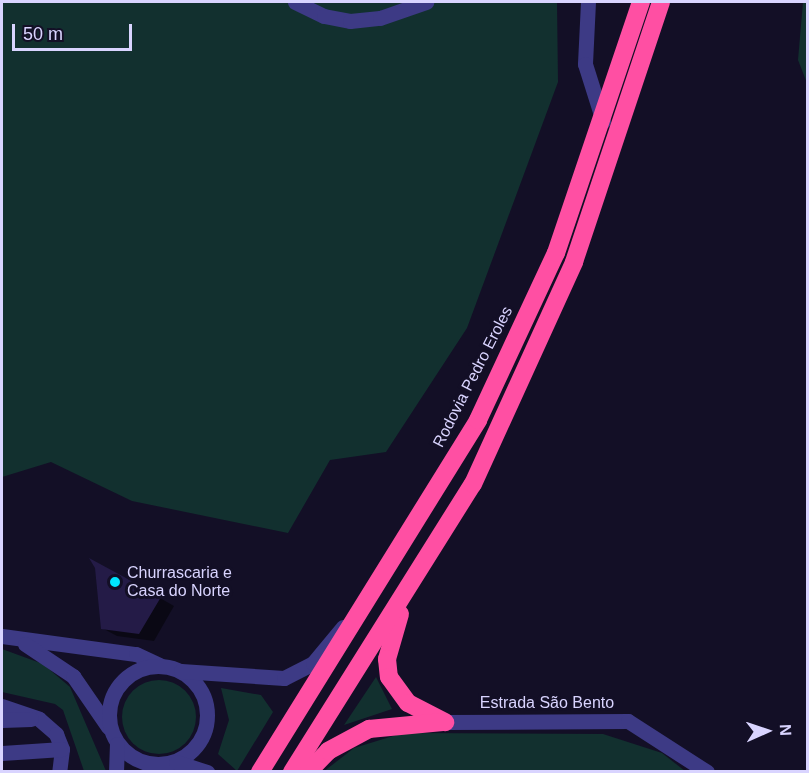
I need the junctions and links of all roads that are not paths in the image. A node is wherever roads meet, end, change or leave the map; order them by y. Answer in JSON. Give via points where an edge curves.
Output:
{"nodes":[{"id":1,"x":295,"y":2,"type":"edge"},
{"id":2,"x":426,"y":2,"type":"edge"},
{"id":3,"x":588,"y":2,"type":"edge"},
{"id":4,"x":641,"y":2,"type":"edge"},
{"id":5,"x":661,"y":2,"type":"edge"},
{"id":6,"x":603,"y":121,"type":"junction"},
{"id":7,"x":381,"y":580,"type":"junction"},
{"id":8,"x":405,"y":596,"type":"junction"},
{"id":9,"x":8,"y":637,"type":"edge"},
{"id":10,"x":163,"y":666,"type":"junction"},
{"id":11,"x":179,"y":670,"type":"junction"},
{"id":12,"x":2,"y":706,"type":"edge"},
{"id":13,"x":39,"y":718,"type":"junction"},
{"id":14,"x":2,"y":720,"type":"edge"},
{"id":15,"x":445,"y":722,"type":"junction"},
{"id":16,"x":110,"y":729,"type":"junction"},
{"id":17,"x":117,"y":744,"type":"junction"},
{"id":18,"x":62,"y":749,"type":"junction"},
{"id":19,"x":2,"y":753,"type":"edge"},
{"id":20,"x":180,"y":767,"type":"edge"},
{"id":21,"x":204,"y":770,"type":"edge"},
{"id":22,"x":59,"y":771,"type":"edge"},
{"id":23,"x":116,"y":771,"type":"edge"},
{"id":24,"x":260,"y":771,"type":"edge"},
{"id":25,"x":291,"y":771,"type":"edge"},
{"id":26,"x":308,"y":771,"type":"edge"},
{"id":27,"x":707,"y":771,"type":"edge"}],
"edges":[{"from":1,"to":2,"type":"street","via":[[324,16],[350,21],[380,18]]},
{"from":3,"to":6,"type":"street","via":[[585,64]]},
{"from":4,"to":6,"type":"highway","name":"Rodovia Pedro Eroles"},
{"from":5,"to":8,"type":"highway","via":[[574,262],[473,484]]},
{"from":6,"to":7,"type":"highway","name":"Rodovia Pedro Eroles","via":[[555,253],[478,420]]},
{"from":7,"to":11,"type":"street","via":[[299,674],[262,679]]},
{"from":7,"to":24,"type":"highway","name":"Rodovia Pedro Eroles"},
{"from":8,"to":15,"type":"highway","via":[[387,659],[389,677],[408,703]]},
{"from":8,"to":25,"type":"highway"},
{"from":9,"to":10,"type":"street","via":[[136,654]]},
{"from":9,"to":16,"type":"street","via":[[73,676]]},
{"from":10,"to":11,"type":"street"},
{"from":10,"to":16,"type":"street","via":[[147,667],[120,683],[112,697]]},
{"from":11,"to":20,"type":"street","via":[[202,693],[207,724]]},
{"from":12,"to":13,"type":"street"},
{"from":13,"to":14,"type":"street"},
{"from":13,"to":18,"type":"street","via":[[56,734]]},
{"from":15,"to":26,"type":"highway","via":[[369,729],[338,744]]},
{"from":15,"to":27,"type":"street","name":"Estrada São Bento","via":[[628,721]]},
{"from":16,"to":17,"type":"street"},
{"from":17,"to":20,"type":"street","via":[[143,763]]},
{"from":17,"to":23,"type":"street"},
{"from":18,"to":19,"type":"street"},
{"from":18,"to":22,"type":"street"},
{"from":20,"to":21,"type":"street"}]}
